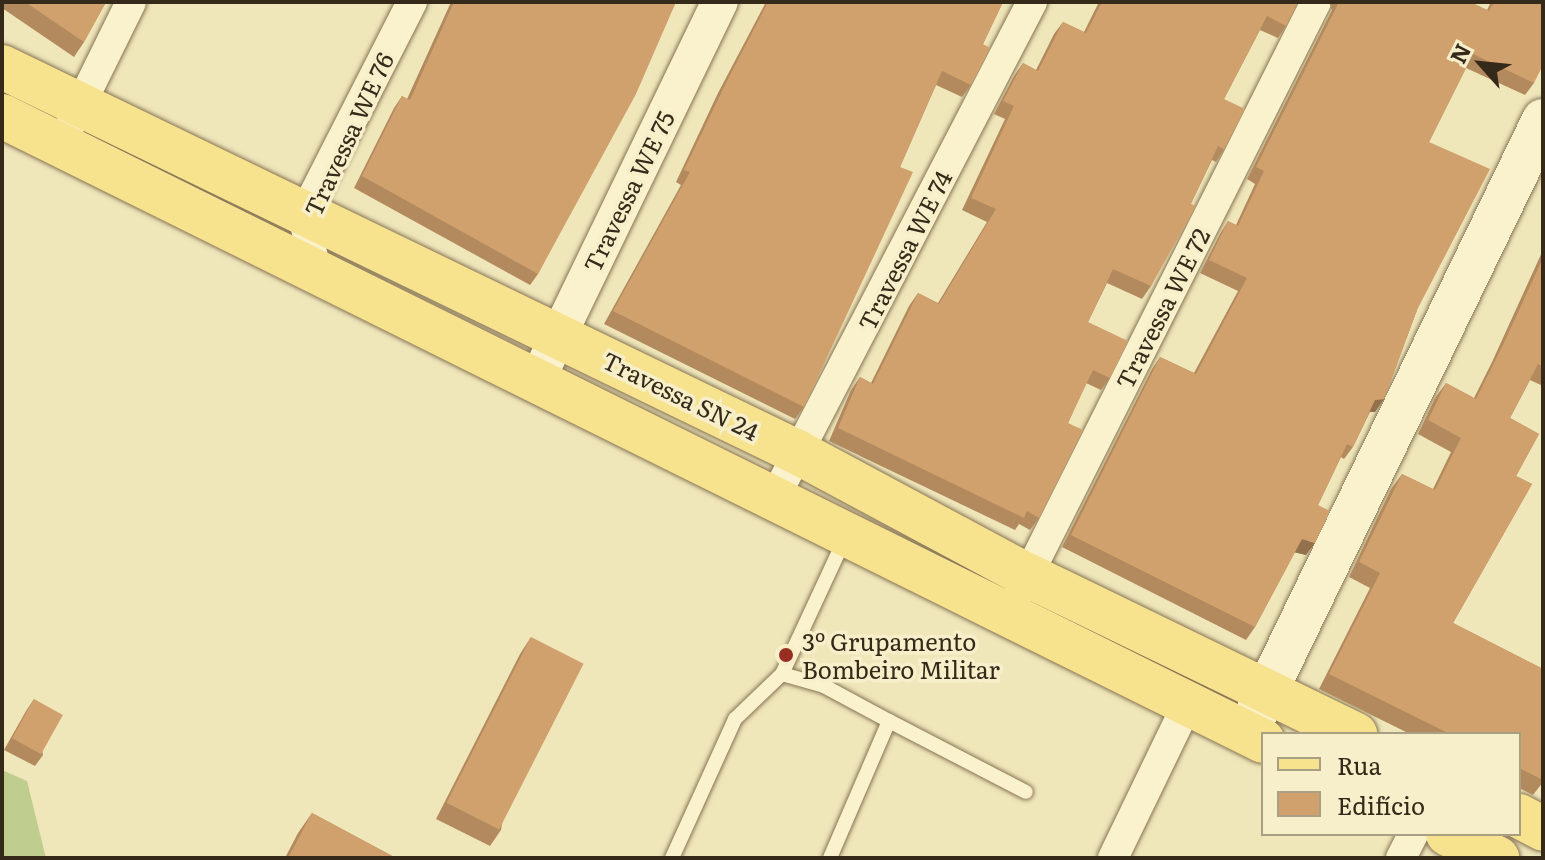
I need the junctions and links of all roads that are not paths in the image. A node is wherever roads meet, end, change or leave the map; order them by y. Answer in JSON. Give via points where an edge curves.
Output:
{"nodes":[{"id":1,"x":131,"y":2,"type":"edge"},
{"id":2,"x":412,"y":2,"type":"edge"},
{"id":3,"x":720,"y":2,"type":"edge"},
{"id":4,"x":1032,"y":2,"type":"edge"},
{"id":5,"x":1316,"y":2,"type":"edge"},
{"id":6,"x":2,"y":67,"type":"edge"},
{"id":7,"x":81,"y":103,"type":"junction"},
{"id":8,"x":2,"y":116,"type":"edge"},
{"id":9,"x":1543,"y":120,"type":"edge"},
{"id":10,"x":62,"y":144,"type":"junction"},
{"id":11,"x":303,"y":216,"type":"junction"},
{"id":12,"x":316,"y":269,"type":"junction"},
{"id":13,"x":557,"y":334,"type":"junction"},
{"id":14,"x":537,"y":380,"type":"junction"},
{"id":15,"x":799,"y":453,"type":"junction"},
{"id":16,"x":775,"y":497,"type":"junction"},
{"id":17,"x":847,"y":533,"type":"junction"},
{"id":18,"x":1027,"y":575,"type":"junction"},
{"id":19,"x":1010,"y":614,"type":"junction"},
{"id":20,"x":782,"y":674,"type":"junction"},
{"id":21,"x":1267,"y":691,"type":"junction"},
{"id":22,"x":1188,"y":703,"type":"junction"},
{"id":23,"x":889,"y":721,"type":"junction"},
{"id":24,"x":1351,"y":732,"type":"edge"},
{"id":25,"x":1255,"y":737,"type":"edge"},
{"id":26,"x":1026,"y":792,"type":"dead end"},
{"id":27,"x":1412,"y":836,"type":"edge"},
{"id":28,"x":1452,"y":836,"type":"edge"},
{"id":29,"x":672,"y":858,"type":"edge"},
{"id":30,"x":830,"y":858,"type":"edge"},
{"id":31,"x":1113,"y":858,"type":"edge"},
{"id":32,"x":1401,"y":858,"type":"edge"},
{"id":33,"x":1497,"y":858,"type":"edge"}],
"edges":[{"from":1,"to":7,"type":"street"},
{"from":2,"to":11,"type":"street","name":"Travessa WE 76"},
{"from":3,"to":13,"type":"street","name":"Travessa WE 75"},
{"from":4,"to":15,"type":"street","name":"Travessa WE 74"},
{"from":5,"to":18,"type":"street","name":"Travessa WE 72"},
{"from":6,"to":7,"type":"main road","name":"Travessa SN 24"},
{"from":7,"to":10,"type":"street"},
{"from":7,"to":11,"type":"main road","name":"Travessa SN 24"},
{"from":8,"to":10,"type":"main road","name":"Travessa SN 24"},
{"from":9,"to":21,"type":"main road"},
{"from":10,"to":12,"type":"main road","name":"Travessa SN 24"},
{"from":11,"to":12,"type":"street","name":"Travessa WE 76"},
{"from":11,"to":13,"type":"main road","name":"Travessa SN 24"},
{"from":12,"to":14,"type":"main road","name":"Travessa SN 24"},
{"from":13,"to":14,"type":"street","name":"Travessa WE 75"},
{"from":13,"to":15,"type":"main road","name":"Travessa SN 24"},
{"from":14,"to":16,"type":"main road","name":"Travessa SN 24"},
{"from":15,"to":16,"type":"street","name":"Travessa WE 74"},
{"from":15,"to":18,"type":"main road","name":"Travessa SN 24"},
{"from":16,"to":17,"type":"main road","name":"Travessa SN 24"},
{"from":17,"to":19,"type":"main road","name":"Travessa SN 24"},
{"from":17,"to":20,"type":"lane"},
{"from":18,"to":19,"type":"street","name":"Travessa WE 72"},
{"from":18,"to":21,"type":"main road","name":"Travessa SN 24"},
{"from":19,"to":22,"type":"main road","name":"Travessa SN 24"},
{"from":20,"to":23,"type":"lane","via":[[824,686]]},
{"from":20,"to":29,"type":"lane","via":[[735,719]]},
{"from":21,"to":24,"type":"main road","name":"Travessa SN 24"},
{"from":21,"to":25,"type":"main road"},
{"from":22,"to":25,"type":"main road","name":"Travessa SN 24"},
{"from":22,"to":31,"type":"street"},
{"from":23,"to":26,"type":"lane"},
{"from":23,"to":30,"type":"lane"},
{"from":27,"to":32,"type":"street"},
{"from":28,"to":33,"type":"main road"}]}
